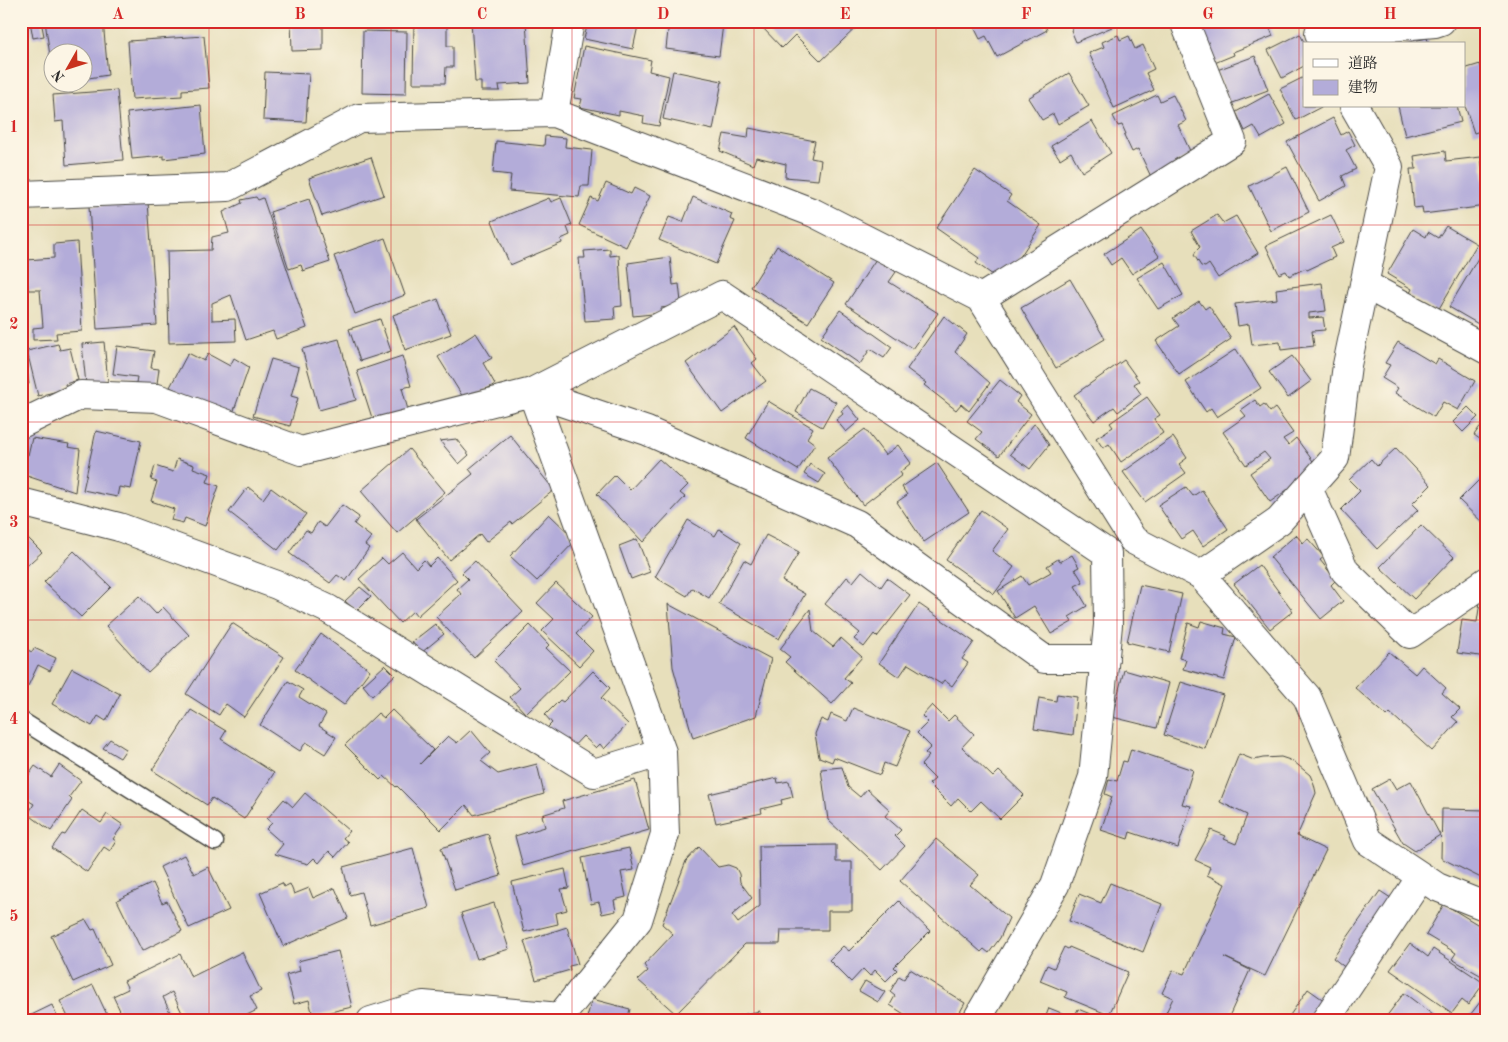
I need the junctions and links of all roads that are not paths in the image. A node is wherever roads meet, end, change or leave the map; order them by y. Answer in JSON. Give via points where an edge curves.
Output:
{"nodes":[{"id":1,"x":570,"y":21,"type":"edge"},
{"id":2,"x":1184,"y":21,"type":"edge"},
{"id":3,"x":1441,"y":21,"type":"edge"},
{"id":4,"x":1319,"y":33,"type":"edge"},
{"id":5,"x":1355,"y":108,"type":"edge"},
{"id":6,"x":554,"y":112,"type":"junction"},
{"id":7,"x":21,"y":195,"type":"edge"},
{"id":8,"x":1364,"y":284,"type":"junction"},
{"id":9,"x":981,"y":298,"type":"junction"},
{"id":10,"x":1487,"y":350,"type":"edge"},
{"id":11,"x":532,"y":392,"type":"junction"},
{"id":12,"x":21,"y":424,"type":"edge"},
{"id":13,"x":1308,"y":488,"type":"junction"},
{"id":14,"x":21,"y":502,"type":"edge"},
{"id":15,"x":1133,"y":540,"type":"junction"},
{"id":16,"x":1107,"y":554,"type":"junction"},
{"id":17,"x":1201,"y":575,"type":"junction"},
{"id":18,"x":1487,"y":581,"type":"edge"},
{"id":19,"x":1105,"y":659,"type":"junction"},
{"id":20,"x":21,"y":720,"type":"edge"},
{"id":21,"x":662,"y":752,"type":"junction"},
{"id":22,"x":215,"y":842,"type":"dead end"},
{"id":23,"x":1421,"y":877,"type":"junction"},
{"id":24,"x":1487,"y":907,"type":"edge"},
{"id":25,"x":560,"y":1019,"type":"edge"},
{"id":26,"x":371,"y":1021,"type":"edge"},
{"id":27,"x":976,"y":1021,"type":"edge"},
{"id":28,"x":1325,"y":1021,"type":"edge"}],
"edges":[{"from":1,"to":6,"type":"street"},
{"from":2,"to":9,"type":"street","via":[[1232,141]]},
{"from":3,"to":4,"type":"street"},
{"from":5,"to":8,"type":"street","via":[[1389,168]]},
{"from":6,"to":7,"type":"street","via":[[358,118],[228,186]]},
{"from":6,"to":9,"type":"street","via":[[814,214]]},
{"from":8,"to":10,"type":"street"},
{"from":8,"to":13,"type":"street","via":[[1347,365],[1335,458]]},
{"from":9,"to":15,"type":"street"},
{"from":11,"to":12,"type":"street","via":[[300,451],[157,398],[81,395]]},
{"from":11,"to":16,"type":"street","via":[[722,295]]},
{"from":11,"to":19,"type":"street","via":[[647,432],[857,524],[1044,659]]},
{"from":11,"to":21,"type":"street"},
{"from":13,"to":17,"type":"street","via":[[1279,521]]},
{"from":13,"to":18,"type":"street","via":[[1345,571],[1410,634]]},
{"from":14,"to":21,"type":"street","via":[[119,527],[277,584],[328,609],[594,773]]},
{"from":15,"to":16,"type":"street"},
{"from":15,"to":17,"type":"street"},
{"from":16,"to":19,"type":"street"},
{"from":17,"to":23,"type":"street","via":[[1307,697],[1368,841]]},
{"from":19,"to":27,"type":"street","via":[[1093,777],[1087,795],[1055,884]]},
{"from":20,"to":22,"type":"lane"},
{"from":21,"to":25,"type":"street","via":[[665,834],[638,920]]},
{"from":23,"to":24,"type":"street"},
{"from":23,"to":28,"type":"street"},
{"from":25,"to":26,"type":"street","via":[[423,1005]]}]}
